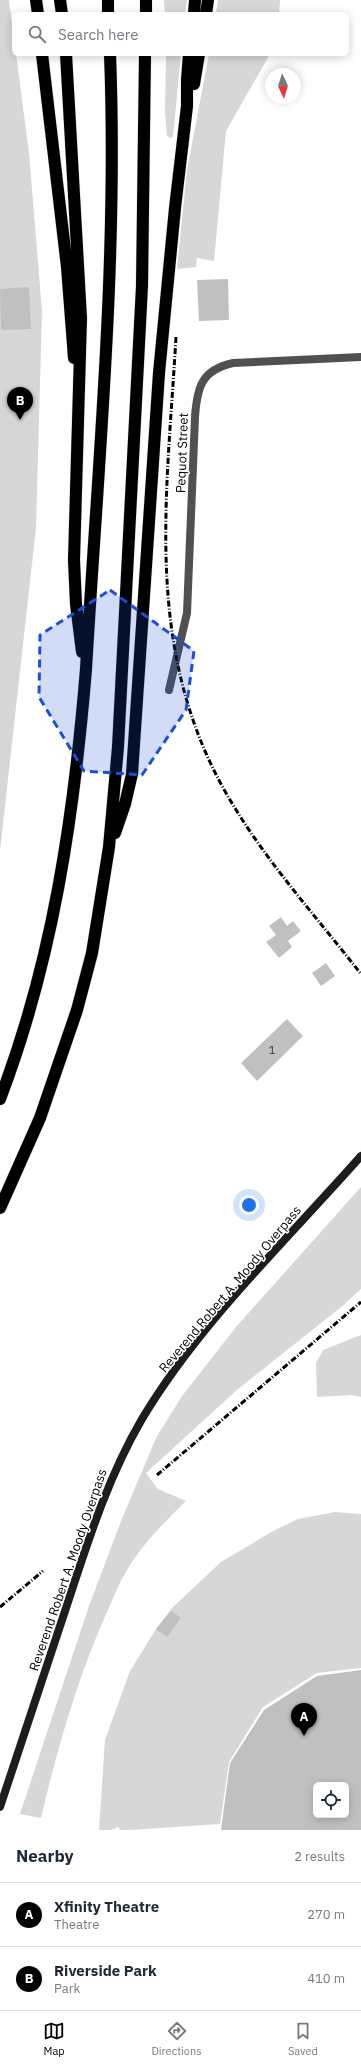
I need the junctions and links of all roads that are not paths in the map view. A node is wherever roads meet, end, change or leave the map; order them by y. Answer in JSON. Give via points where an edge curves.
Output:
{"nodes":[{"id":1,"x":36,"y":0,"type":"edge"},
{"id":2,"x":60,"y":0,"type":"edge"},
{"id":3,"x":108,"y":0,"type":"edge"},
{"id":4,"x":146,"y":0,"type":"edge"},
{"id":5,"x":195,"y":0,"type":"edge"},
{"id":6,"x":208,"y":0,"type":"edge"},
{"id":7,"x":38,"y":12,"type":"edge"},
{"id":8,"x":62,"y":12,"type":"edge"},
{"id":9,"x":108,"y":12,"type":"edge"},
{"id":10,"x":146,"y":12,"type":"edge"},
{"id":11,"x":194,"y":12,"type":"edge"},
{"id":12,"x":206,"y":12,"type":"edge"},
{"id":13,"x":66,"y":56,"type":"edge"},
{"id":14,"x":110,"y":56,"type":"edge"},
{"id":15,"x":145,"y":56,"type":"edge"},
{"id":16,"x":190,"y":56,"type":"edge"},
{"id":17,"x":199,"y":56,"type":"edge"},
{"id":18,"x":43,"y":57,"type":"edge"},
{"id":19,"x":187,"y":106,"type":"junction"},
{"id":20,"x":361,"y":357,"type":"edge"},
{"id":21,"x":78,"y":391,"type":"junction"},
{"id":22,"x":86,"y":669,"type":"junction"},
{"id":23,"x":168,"y":690,"type":"dead end"},
{"id":24,"x":109,"y":847,"type":"junction"},
{"id":25,"x":0,"y":1099,"type":"edge"},
{"id":26,"x":361,"y":1156,"type":"edge"},
{"id":27,"x":0,"y":1208,"type":"edge"},
{"id":28,"x":0,"y":1807,"type":"edge"}],
"edges":[{"from":1,"to":7,"type":"highway"},
{"from":2,"to":8,"type":"highway"},
{"from":3,"to":9,"type":"highway"},
{"from":4,"to":10,"type":"highway"},
{"from":5,"to":11,"type":"highway"},
{"from":6,"to":12,"type":"highway"},
{"from":13,"to":21,"type":"highway","via":[[81,312]]},
{"from":14,"to":22,"type":"highway","via":[[112,235]]},
{"from":15,"to":24,"type":"highway","via":[[142,286],[118,747]]},
{"from":16,"to":19,"type":"highway"},
{"from":17,"to":19,"type":"highway"},
{"from":18,"to":21,"type":"highway"},
{"from":19,"to":24,"type":"highway","via":[[159,373],[132,774],[126,804]]},
{"from":20,"to":23,"type":"street","name":"Pequot Street","via":[[233,363],[213,371],[202,382],[195,417],[187,613]]},
{"from":21,"to":22,"type":"highway","via":[[74,582],[78,626]]},
{"from":22,"to":25,"type":"highway","via":[[75,781],[57,900],[30,1009]]},
{"from":24,"to":27,"type":"highway","via":[[92,953],[77,1010],[40,1118]]},
{"from":26,"to":28,"type":"main road","name":"Reverend Robert A. Moody Overpass","via":[[267,1259],[187,1353],[136,1430],[97,1516]]}]}
